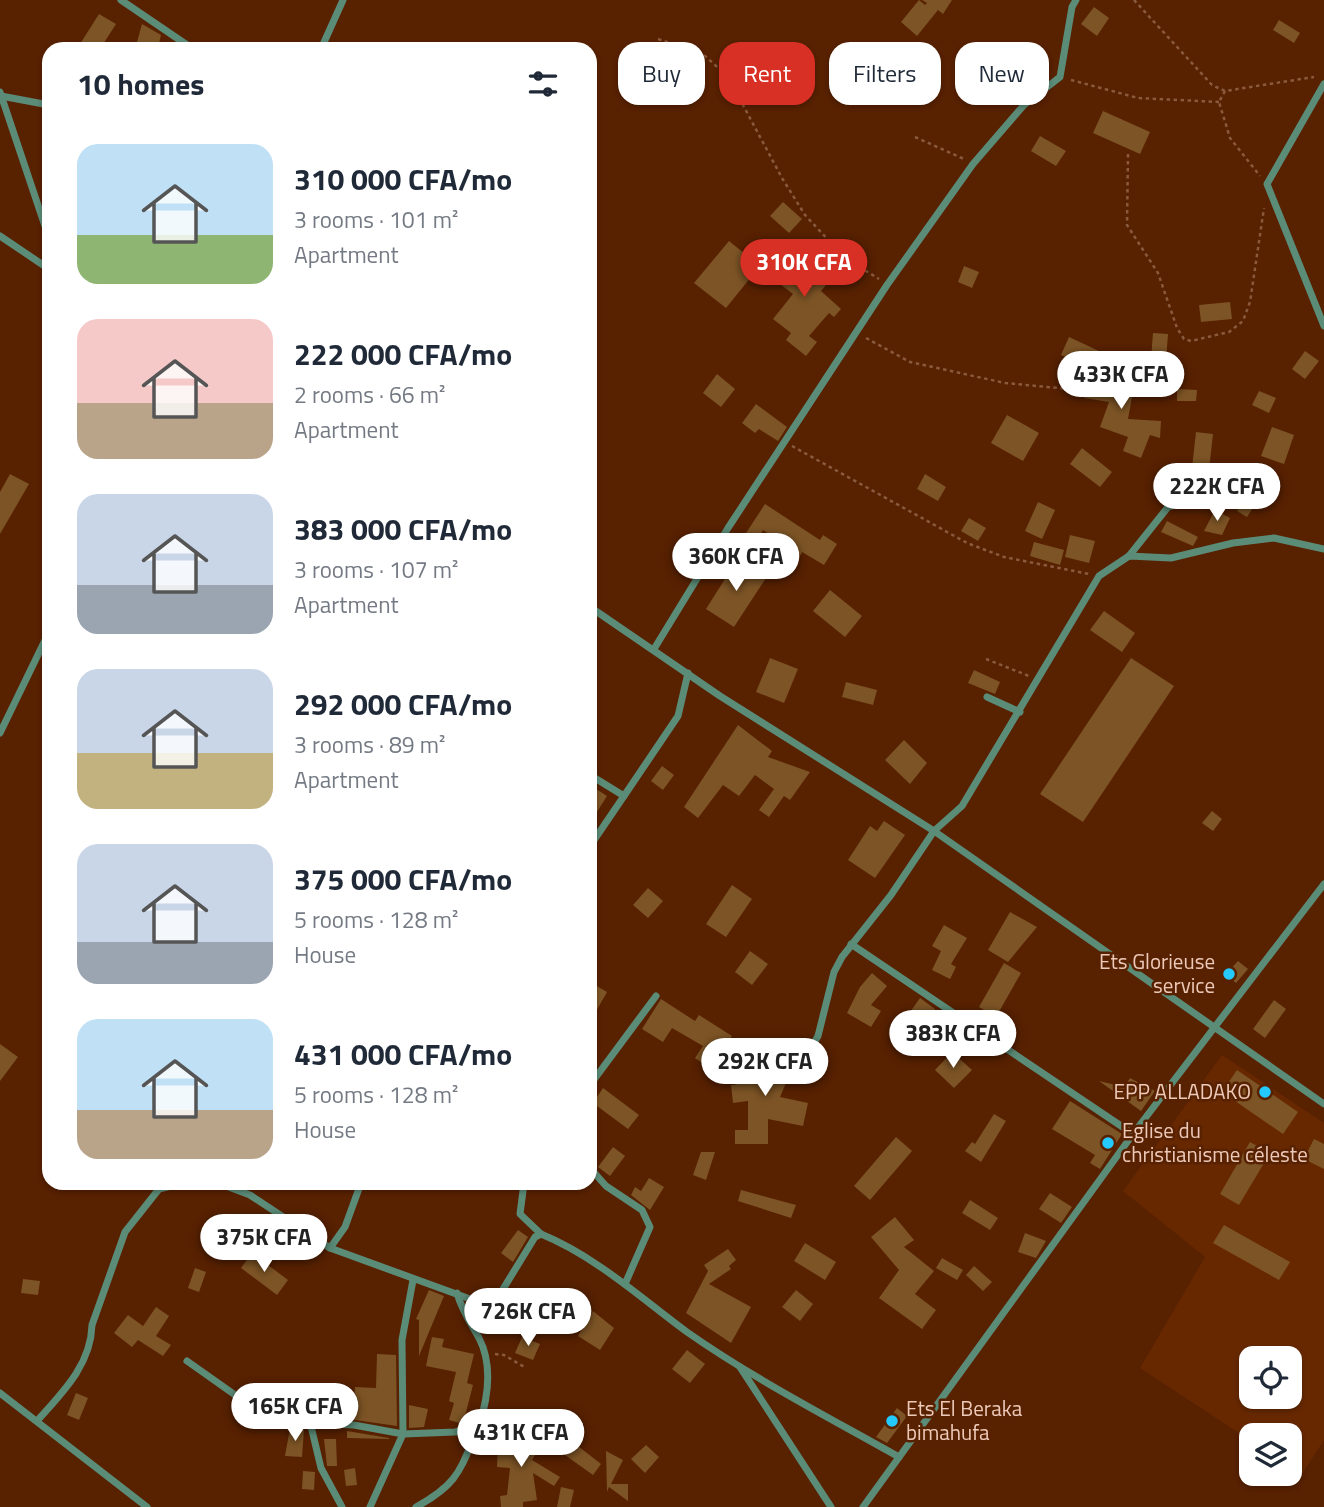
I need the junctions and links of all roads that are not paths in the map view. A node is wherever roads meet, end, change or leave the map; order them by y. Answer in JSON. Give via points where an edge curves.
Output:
{"nodes":[{"id":1,"x":121,"y":0,"type":"edge"},
{"id":2,"x":344,"y":0,"type":"edge"},
{"id":3,"x":1076,"y":0,"type":"edge"},
{"id":4,"x":183,"y":42,"type":"edge"},
{"id":5,"x":324,"y":42,"type":"edge"},
{"id":6,"x":1324,"y":84,"type":"edge"},
{"id":7,"x":1,"y":94,"type":"edge"},
{"id":8,"x":42,"y":103,"type":"edge"},
{"id":9,"x":42,"y":217,"type":"edge"},
{"id":10,"x":0,"y":236,"type":"edge"},
{"id":11,"x":42,"y":264,"type":"edge"},
{"id":12,"x":1324,"y":326,"type":"edge"},
{"id":13,"x":1172,"y":468,"type":"dead end"},
{"id":14,"x":1230,"y":469,"type":"dead end"},
{"id":15,"x":1168,"y":507,"type":"junction"},
{"id":16,"x":1324,"y":549,"type":"edge"},
{"id":17,"x":1129,"y":556,"type":"junction"},
{"id":18,"x":597,"y":612,"type":"edge"},
{"id":19,"x":42,"y":646,"type":"edge"},
{"id":20,"x":654,"y":649,"type":"junction"},
{"id":21,"x":688,"y":673,"type":"junction"},
{"id":22,"x":987,"y":697,"type":"dead end"},
{"id":23,"x":1020,"y":712,"type":"junction"},
{"id":24,"x":0,"y":733,"type":"edge"},
{"id":25,"x":597,"y":779,"type":"edge"},
{"id":26,"x":624,"y":796,"type":"junction"},
{"id":27,"x":934,"y":831,"type":"junction"},
{"id":28,"x":597,"y":836,"type":"edge"},
{"id":29,"x":1324,"y":884,"type":"edge"},
{"id":30,"x":851,"y":944,"type":"junction"},
{"id":31,"x":656,"y":996,"type":"dead end"},
{"id":32,"x":1215,"y":1025,"type":"junction"},
{"id":33,"x":597,"y":1076,"type":"edge"},
{"id":34,"x":795,"y":1076,"type":"dead end"},
{"id":35,"x":1324,"y":1104,"type":"edge"},
{"id":36,"x":1133,"y":1134,"type":"junction"},
{"id":37,"x":597,"y":1176,"type":"edge"},
{"id":38,"x":158,"y":1190,"type":"edge"},
{"id":39,"x":237,"y":1190,"type":"edge"},
{"id":40,"x":358,"y":1190,"type":"edge"},
{"id":41,"x":523,"y":1190,"type":"edge"},
{"id":42,"x":541,"y":1234,"type":"junction"},
{"id":43,"x":330,"y":1248,"type":"junction"},
{"id":44,"x":413,"y":1280,"type":"junction"},
{"id":45,"x":625,"y":1284,"type":"junction"},
{"id":46,"x":457,"y":1293,"type":"junction"},
{"id":47,"x":187,"y":1361,"type":"dead end"},
{"id":48,"x":737,"y":1364,"type":"junction"},
{"id":49,"x":0,"y":1393,"type":"edge"},
{"id":50,"x":37,"y":1421,"type":"junction"},
{"id":51,"x":310,"y":1422,"type":"junction"},
{"id":52,"x":479,"y":1426,"type":"junction"},
{"id":53,"x":403,"y":1434,"type":"junction"},
{"id":54,"x":899,"y":1457,"type":"junction"},
{"id":55,"x":147,"y":1507,"type":"edge"},
{"id":56,"x":342,"y":1507,"type":"edge"},
{"id":57,"x":370,"y":1507,"type":"edge"},
{"id":58,"x":416,"y":1507,"type":"edge"},
{"id":59,"x":831,"y":1507,"type":"edge"},
{"id":60,"x":863,"y":1507,"type":"edge"}],
"edges":[{"from":1,"to":4,"type":"street"},
{"from":2,"to":5,"type":"street"},
{"from":3,"to":20,"type":"street","via":[[1060,77],[1024,105],[974,164],[887,285]]},
{"from":6,"to":12,"type":"street","via":[[1268,184]]},
{"from":7,"to":8,"type":"street"},
{"from":7,"to":9,"type":"street"},
{"from":10,"to":11,"type":"street"},
{"from":13,"to":15,"type":"street"},
{"from":14,"to":15,"type":"street","via":[[1202,497]]},
{"from":15,"to":17,"type":"street"},
{"from":16,"to":17,"type":"street","via":[[1274,538],[1233,542],[1171,558]]},
{"from":17,"to":23,"type":"street","via":[[1099,576]]},
{"from":18,"to":20,"type":"street"},
{"from":19,"to":24,"type":"street"},
{"from":20,"to":21,"type":"street"},
{"from":21,"to":26,"type":"street","via":[[678,716]]},
{"from":21,"to":27,"type":"street"},
{"from":22,"to":23,"type":"street"},
{"from":23,"to":27,"type":"street","via":[[962,806]]},
{"from":25,"to":26,"type":"street"},
{"from":26,"to":28,"type":"street"},
{"from":27,"to":30,"type":"street"},
{"from":27,"to":32,"type":"street"},
{"from":29,"to":32,"type":"street"},
{"from":30,"to":34,"type":"street","via":[[834,972],[818,1036]]},
{"from":30,"to":36,"type":"street"},
{"from":31,"to":33,"type":"street"},
{"from":32,"to":35,"type":"street"},
{"from":32,"to":36,"type":"street"},
{"from":36,"to":54,"type":"street"},
{"from":37,"to":45,"type":"street","via":[[642,1210],[650,1227]]},
{"from":38,"to":50,"type":"street","via":[[125,1232],[76,1377]]},
{"from":39,"to":43,"type":"street"},
{"from":40,"to":43,"type":"street","via":[[345,1227]]},
{"from":41,"to":42,"type":"street","via":[[520,1214]]},
{"from":42,"to":45,"type":"street"},
{"from":42,"to":46,"type":"street","via":[[492,1307]]},
{"from":43,"to":44,"type":"street"},
{"from":44,"to":46,"type":"street"},
{"from":44,"to":53,"type":"street","via":[[402,1340]]},
{"from":45,"to":48,"type":"street"},
{"from":46,"to":52,"type":"street","via":[[462,1313],[485,1354],[488,1390]]},
{"from":47,"to":51,"type":"street","via":[[262,1414],[288,1422]]},
{"from":48,"to":54,"type":"street"},
{"from":48,"to":59,"type":"street"},
{"from":49,"to":50,"type":"street"},
{"from":50,"to":55,"type":"street"},
{"from":51,"to":53,"type":"street"},
{"from":51,"to":56,"type":"street","via":[[321,1468]]},
{"from":52,"to":53,"type":"street"},
{"from":52,"to":58,"type":"street","via":[[456,1478],[444,1492]]},
{"from":53,"to":57,"type":"street"},
{"from":54,"to":60,"type":"street"}]}
